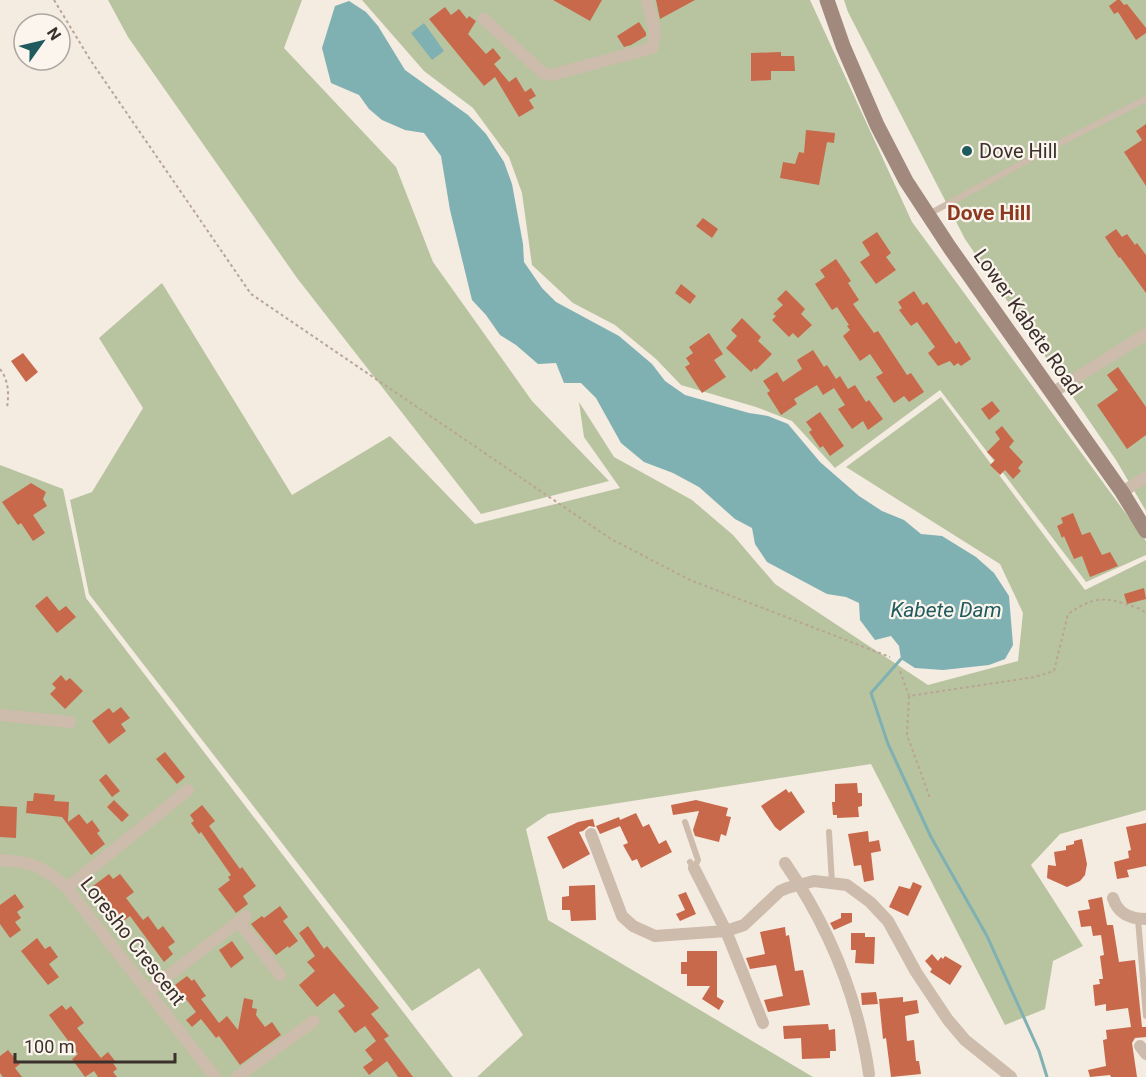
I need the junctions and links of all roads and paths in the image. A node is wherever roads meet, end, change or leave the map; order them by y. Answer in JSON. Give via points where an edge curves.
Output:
{"nodes":[{"id":1,"x":54,"y":0,"type":"edge"},
{"id":2,"x":647,"y":0,"type":"edge"},
{"id":3,"x":827,"y":0,"type":"edge"},
{"id":4,"x":484,"y":19,"type":"dead end"},
{"id":5,"x":1146,"y":99,"type":"edge"},
{"id":6,"x":927,"y":214,"type":"junction"},
{"id":7,"x":1146,"y":334,"type":"edge"},
{"id":8,"x":0,"y":369,"type":"edge"},
{"id":9,"x":1052,"y":393,"type":"junction"},
{"id":10,"x":7,"y":408,"type":"dead end"},
{"id":11,"x":1146,"y":477,"type":"edge"},
{"id":12,"x":1122,"y":492,"type":"junction"},
{"id":13,"x":1146,"y":531,"type":"edge"},
{"id":14,"x":1146,"y":613,"type":"edge"},
{"id":15,"x":890,"y":657,"type":"dead end"},
{"id":16,"x":900,"y":671,"type":"dead end"},
{"id":17,"x":909,"y":696,"type":"junction"},
{"id":18,"x":0,"y":715,"type":"edge"},
{"id":19,"x":70,"y":722,"type":"dead end"},
{"id":20,"x":188,"y":790,"type":"dead end"},
{"id":21,"x":930,"y":798,"type":"dead end"},
{"id":22,"x":685,"y":822,"type":"dead end"},
{"id":23,"x":829,"y":832,"type":"dead end"},
{"id":24,"x":591,"y":834,"type":"dead end"},
{"id":25,"x":0,"y":860,"type":"edge"},
{"id":26,"x":785,"y":863,"type":"dead end"},
{"id":27,"x":692,"y":865,"type":"joint"},
{"id":28,"x":832,"y":883,"type":"junction"},
{"id":29,"x":800,"y":885,"type":"junction"},
{"id":30,"x":67,"y":888,"type":"junction"},
{"id":31,"x":1113,"y":898,"type":"dead end"},
{"id":32,"x":1142,"y":919,"type":"edge"},
{"id":33,"x":726,"y":931,"type":"junction"},
{"id":34,"x":280,"y":975,"type":"dead end"},
{"id":35,"x":148,"y":991,"type":"junction"},
{"id":36,"x":1146,"y":1016,"type":"edge"},
{"id":37,"x":314,"y":1021,"type":"dead end"},
{"id":38,"x":763,"y":1023,"type":"dead end"},
{"id":39,"x":869,"y":1074,"type":"dead end"},
{"id":40,"x":215,"y":1077,"type":"edge"},
{"id":41,"x":237,"y":1077,"type":"edge"},
{"id":42,"x":1011,"y":1077,"type":"edge"}],
"edges":[{"from":1,"to":15,"type":"path","via":[[91,61],[251,294],[611,539],[690,580]]},
{"from":2,"to":4,"type":"street","via":[[655,32],[652,48],[551,75],[543,73]]},
{"from":3,"to":6,"type":"main road","name":"Lower Kabete Road","via":[[877,125]]},
{"from":5,"to":6,"type":"lane"},
{"from":6,"to":9,"type":"main road","name":"Lower Kabete Road"},
{"from":7,"to":9,"type":"street"},
{"from":8,"to":10,"type":"path","via":[[9,393]]},
{"from":9,"to":12,"type":"main road","name":"Lower Kabete Road"},
{"from":11,"to":12,"type":"street"},
{"from":12,"to":13,"type":"main road","name":"Lower Kabete Road"},
{"from":14,"to":17,"type":"path","via":[[1108,598],[1086,602],[1068,614],[1054,671]]},
{"from":16,"to":17,"type":"path"},
{"from":17,"to":21,"type":"path","via":[[907,735]]},
{"from":18,"to":19,"type":"street"},
{"from":20,"to":30,"type":"street"},
{"from":22,"to":27,"type":"lane","via":[[698,860]]},
{"from":23,"to":28,"type":"lane"},
{"from":24,"to":33,"type":"street","via":[[622,916],[633,926],[655,936]]},
{"from":25,"to":30,"type":"street","name":"Loresho Crescent","via":[[34,864]]},
{"from":26,"to":29,"type":"street"},
{"from":27,"to":33,"type":"street"},
{"from":28,"to":29,"type":"street","via":[[814,881]]},
{"from":28,"to":42,"type":"street","via":[[847,885],[888,921],[948,1020],[965,1040]]},
{"from":29,"to":33,"type":"street","via":[[780,891],[744,925]]},
{"from":29,"to":39,"type":"street","via":[[850,990]]},
{"from":30,"to":35,"type":"street","name":"Loresho Crescent"},
{"from":31,"to":32,"type":"street","via":[[1124,915]]},
{"from":32,"to":36,"type":"lane"},
{"from":33,"to":38,"type":"street"},
{"from":34,"to":35,"type":"street","via":[[242,919]]},
{"from":35,"to":40,"type":"street","name":"Loresho Crescent"},
{"from":37,"to":41,"type":"street"}]}
